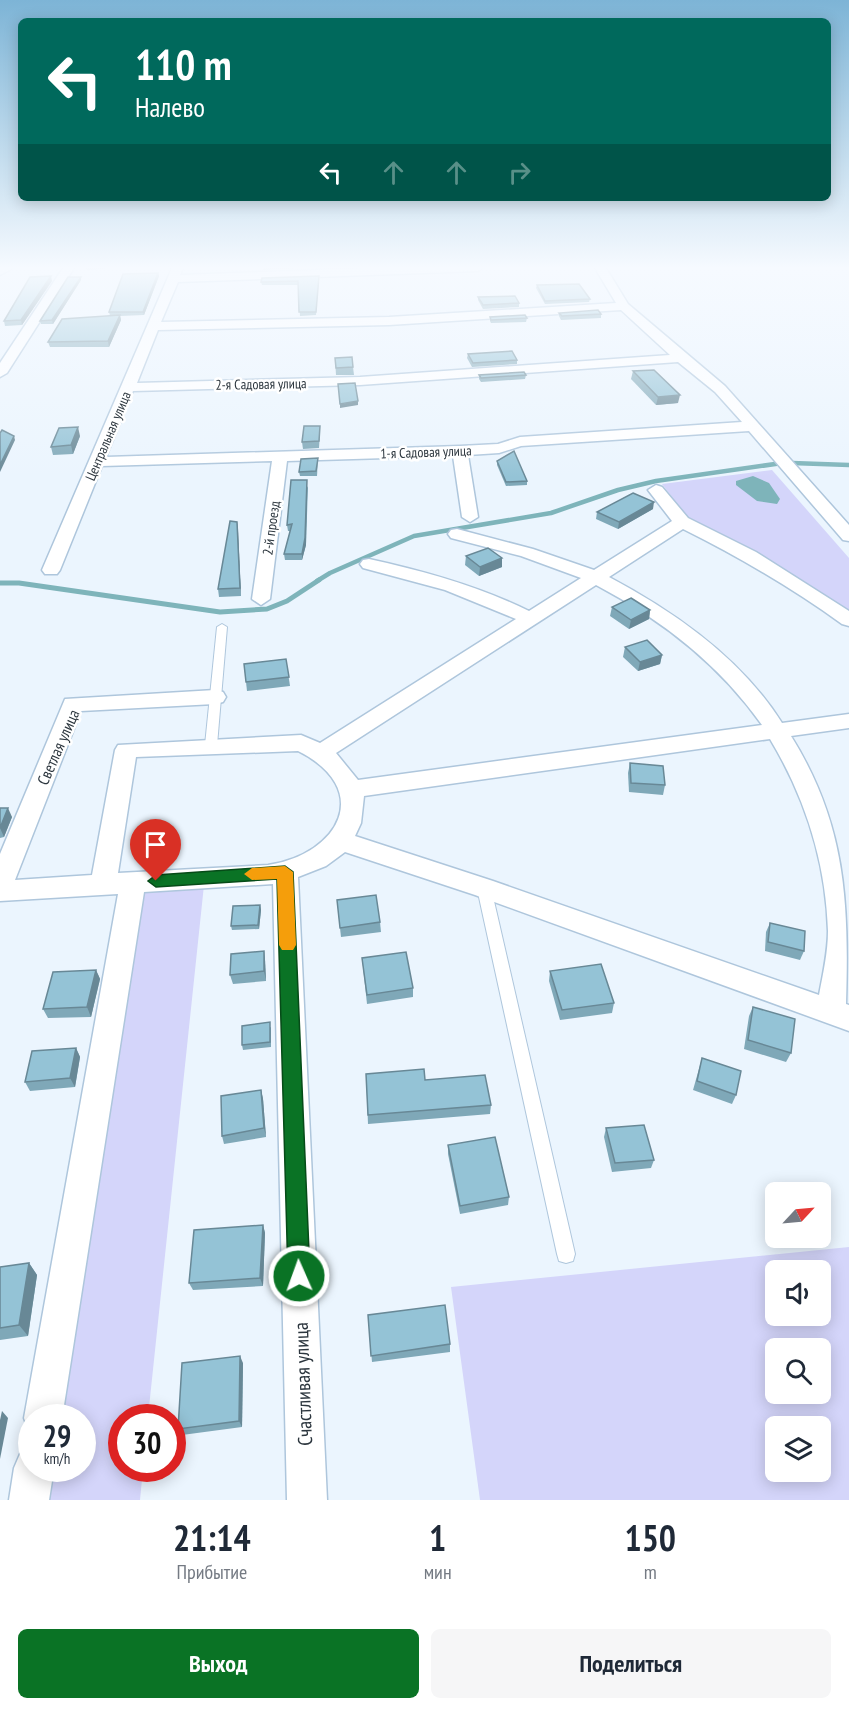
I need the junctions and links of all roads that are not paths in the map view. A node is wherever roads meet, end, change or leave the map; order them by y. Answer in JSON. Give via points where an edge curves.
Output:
{"nodes":[{"id":1,"x":23,"y":338,"type":"edge"},
{"id":2,"x":149,"y":338,"type":"edge"},
{"id":3,"x":659,"y":338,"type":"edge"},
{"id":4,"x":681,"y":358,"type":"junction"},
{"id":5,"x":0,"y":373,"type":"edge"},
{"id":6,"x":128,"y":387,"type":"junction"},
{"id":7,"x":754,"y":426,"type":"junction"},
{"id":8,"x":460,"y":451,"type":"junction"},
{"id":9,"x":280,"y":457,"type":"junction"},
{"id":10,"x":97,"y":462,"type":"junction"},
{"id":11,"x":656,"y":490,"type":"dead end"},
{"id":12,"x":682,"y":522,"type":"junction"},
{"id":13,"x":849,"y":536,"type":"edge"},
{"id":14,"x":369,"y":564,"type":"dead end"},
{"id":15,"x":51,"y":570,"type":"dead end"},
{"id":16,"x":596,"y":578,"type":"junction"},
{"id":17,"x":261,"y":599,"type":"dead end"},
{"id":18,"x":530,"y":619,"type":"junction"},
{"id":19,"x":849,"y":620,"type":"edge"},
{"id":20,"x":222,"y":627,"type":"dead end"},
{"id":21,"x":215,"y":696,"type":"junction"},
{"id":22,"x":849,"y":721,"type":"edge"},
{"id":23,"x":778,"y":730,"type":"junction"},
{"id":24,"x":211,"y":745,"type":"junction"},
{"id":25,"x":322,"y":752,"type":"junction"},
{"id":26,"x":351,"y":789,"type":"junction"},
{"id":27,"x":341,"y":841,"type":"junction"},
{"id":28,"x":285,"y":872,"type":"junction"},
{"id":29,"x":118,"y":884,"type":"junction"},
{"id":30,"x":0,"y":885,"type":"edge"},
{"id":31,"x":484,"y":888,"type":"junction"},
{"id":32,"x":0,"y":891,"type":"edge"},
{"id":33,"x":840,"y":1015,"type":"edge"},
{"id":34,"x":566,"y":1254,"type":"dead end"},
{"id":35,"x":45,"y":1404,"type":"edge"},
{"id":36,"x":32,"y":1482,"type":"edge"},
{"id":37,"x":29,"y":1500,"type":"edge"},
{"id":38,"x":307,"y":1500,"type":"edge"}],
"edges":[{"from":1,"to":5,"type":"street"},
{"from":2,"to":6,"type":"street","name":"Центральная улица"},
{"from":3,"to":4,"type":"street"},
{"from":4,"to":6,"type":"street","name":"2-я Садовая улица","via":[[360,381]]},
{"from":4,"to":7,"type":"street","via":[[720,388]]},
{"from":6,"to":10,"type":"street","name":"Центральная улица"},
{"from":7,"to":8,"type":"street","name":"1-я Садовая улица","via":[[520,442]]},
{"from":7,"to":13,"type":"street"},
{"from":8,"to":9,"type":"street","name":"1-я Садовая улица"},
{"from":8,"to":16,"type":"street","via":[[463,526]]},
{"from":9,"to":10,"type":"street","name":"1-я Садовая улица"},
{"from":9,"to":17,"type":"street","name":"2-й проезд"},
{"from":10,"to":15,"type":"street","name":"Центральная улица"},
{"from":11,"to":12,"type":"street"},
{"from":12,"to":16,"type":"street"},
{"from":12,"to":19,"type":"street","via":[[750,556]]},
{"from":14,"to":18,"type":"street","via":[[424,576],[474,593]]},
{"from":16,"to":18,"type":"street"},
{"from":16,"to":23,"type":"street","via":[[694,638],[742,685]]},
{"from":18,"to":25,"type":"street"},
{"from":20,"to":21,"type":"lane"},
{"from":21,"to":24,"type":"lane"},
{"from":21,"to":30,"type":"street","name":"Светлая улица","via":[[73,704]]},
{"from":22,"to":23,"type":"street"},
{"from":23,"to":26,"type":"street"},
{"from":23,"to":33,"type":"street","via":[[812,790],[833,857],[841,932]]},
{"from":24,"to":25,"type":"street","via":[[301,743]]},
{"from":24,"to":29,"type":"street","via":[[126,750]]},
{"from":25,"to":26,"type":"street","via":[[340,768]]},
{"from":26,"to":27,"type":"street","via":[[352,814]]},
{"from":27,"to":28,"type":"street","via":[[315,860]]},
{"from":27,"to":31,"type":"street"},
{"from":28,"to":29,"type":"street"},
{"from":28,"to":38,"type":"street","name":"Счастливая улица"},
{"from":29,"to":32,"type":"street"},
{"from":29,"to":35,"type":"street"},
{"from":31,"to":33,"type":"street"},
{"from":31,"to":34,"type":"lane"},
{"from":36,"to":37,"type":"street"}]}
